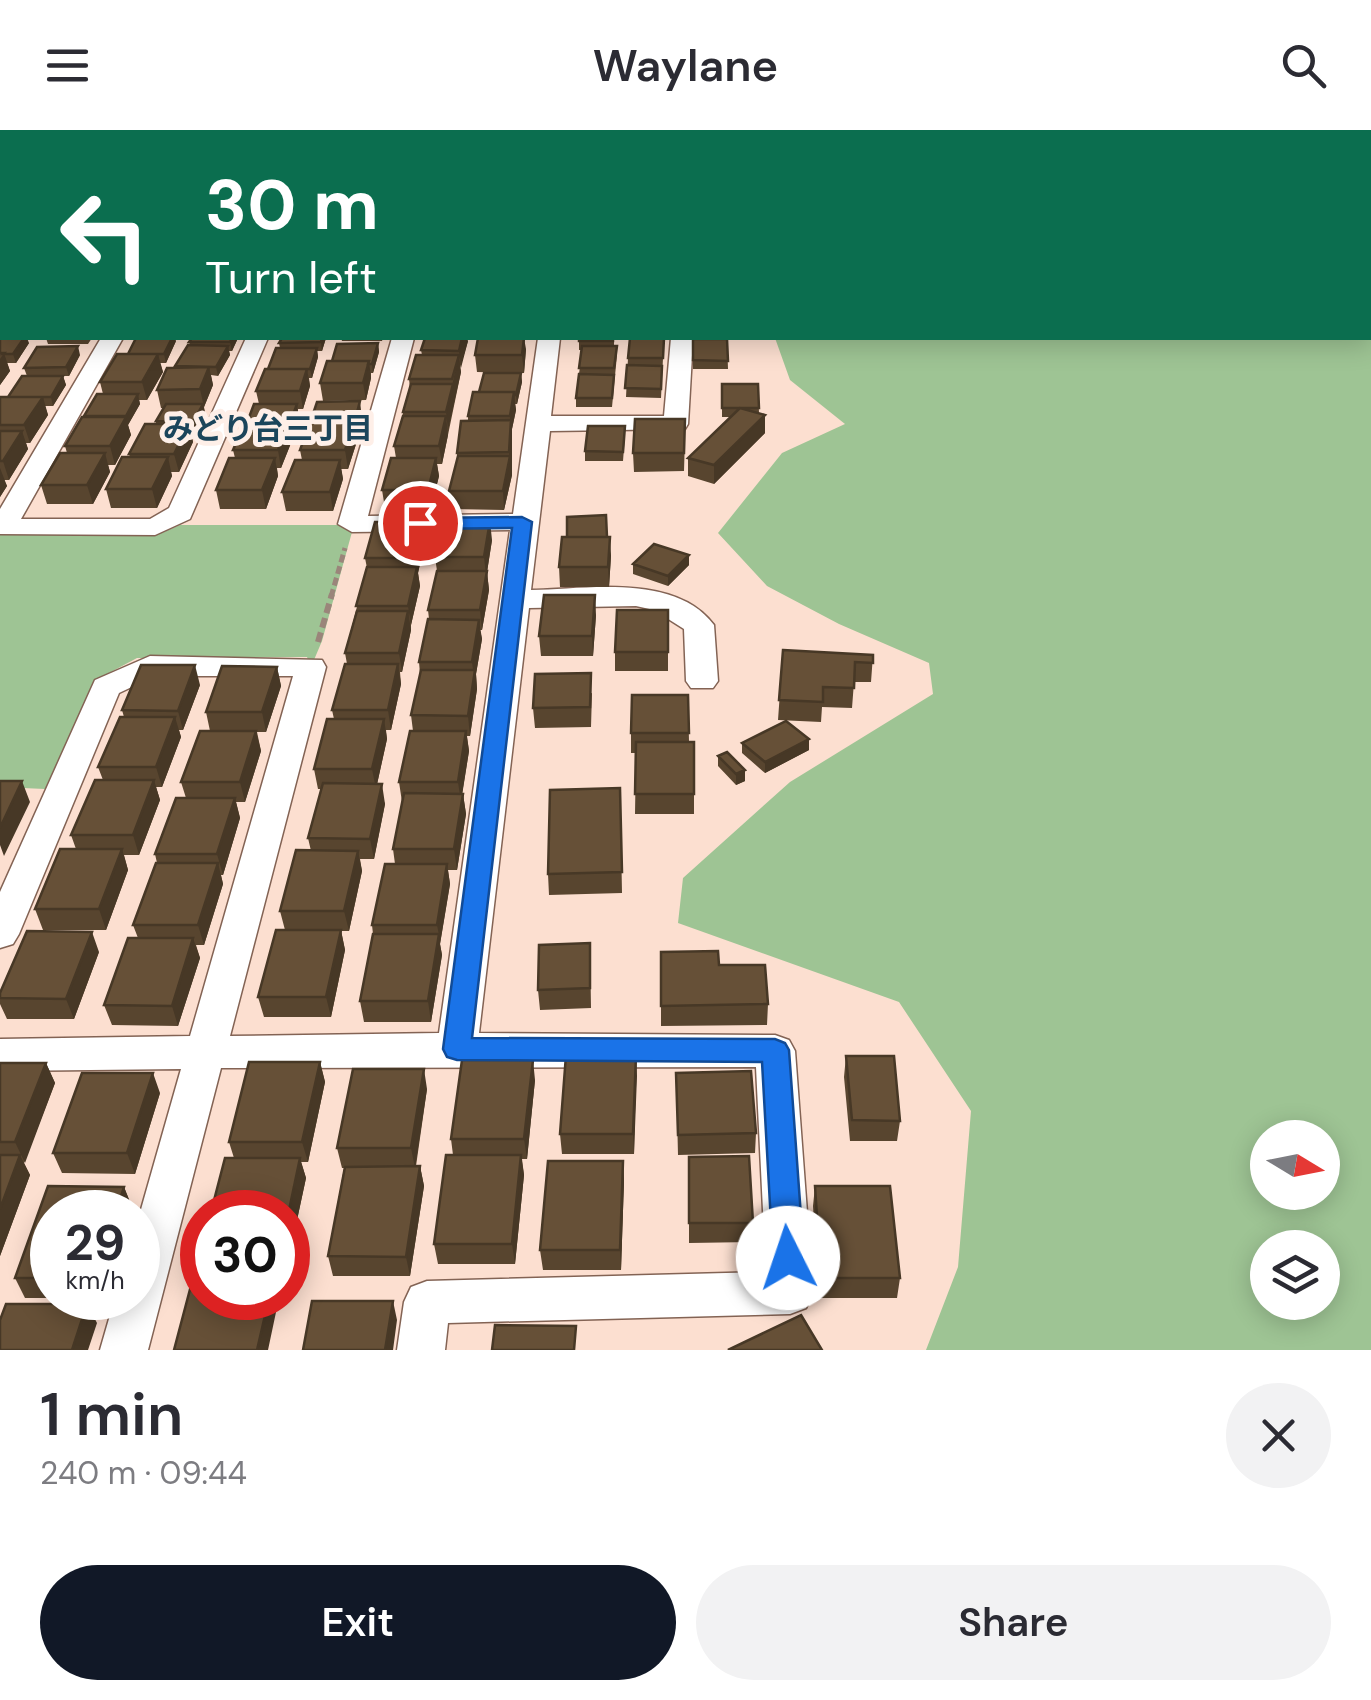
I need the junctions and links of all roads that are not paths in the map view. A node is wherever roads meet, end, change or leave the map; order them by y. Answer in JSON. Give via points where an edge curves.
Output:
{"nodes":[{"id":1,"x":111,"y":340,"type":"edge"},
{"id":2,"x":256,"y":340,"type":"edge"},
{"id":3,"x":402,"y":340,"type":"edge"},
{"id":4,"x":550,"y":340,"type":"edge"},
{"id":5,"x":682,"y":340,"type":"edge"},
{"id":6,"x":536,"y":423,"type":"junction"},
{"id":7,"x":522,"y":522,"type":"junction"},
{"id":8,"x":516,"y":598,"type":"junction"},
{"id":9,"x":702,"y":681,"type":"dead end"},
{"id":10,"x":0,"y":934,"type":"edge"},
{"id":11,"x":457,"y":1049,"type":"junction"},
{"id":12,"x":206,"y":1054,"type":"junction"},
{"id":13,"x":0,"y":1055,"type":"edge"},
{"id":14,"x":124,"y":1350,"type":"edge"},
{"id":15,"x":421,"y":1350,"type":"edge"}],
"edges":[{"from":1,"to":2,"type":"street","via":[[3,527],[155,526],[180,513]]},
{"from":3,"to":7,"type":"street","via":[[352,524]]},
{"from":4,"to":6,"type":"street"},
{"from":5,"to":6,"type":"street","via":[[676,424]]},
{"from":6,"to":7,"type":"street"},
{"from":7,"to":8,"type":"street"},
{"from":8,"to":9,"type":"street","via":[[636,597],[664,603],[699,625]]},
{"from":8,"to":11,"type":"street"},
{"from":10,"to":12,"type":"street","via":[[106,687],[150,666],[310,667]]},
{"from":11,"to":12,"type":"street"},
{"from":11,"to":15,"type":"street","via":[[775,1050],[790,1293],[427,1302]]},
{"from":12,"to":13,"type":"street"},
{"from":12,"to":14,"type":"street"}]}
